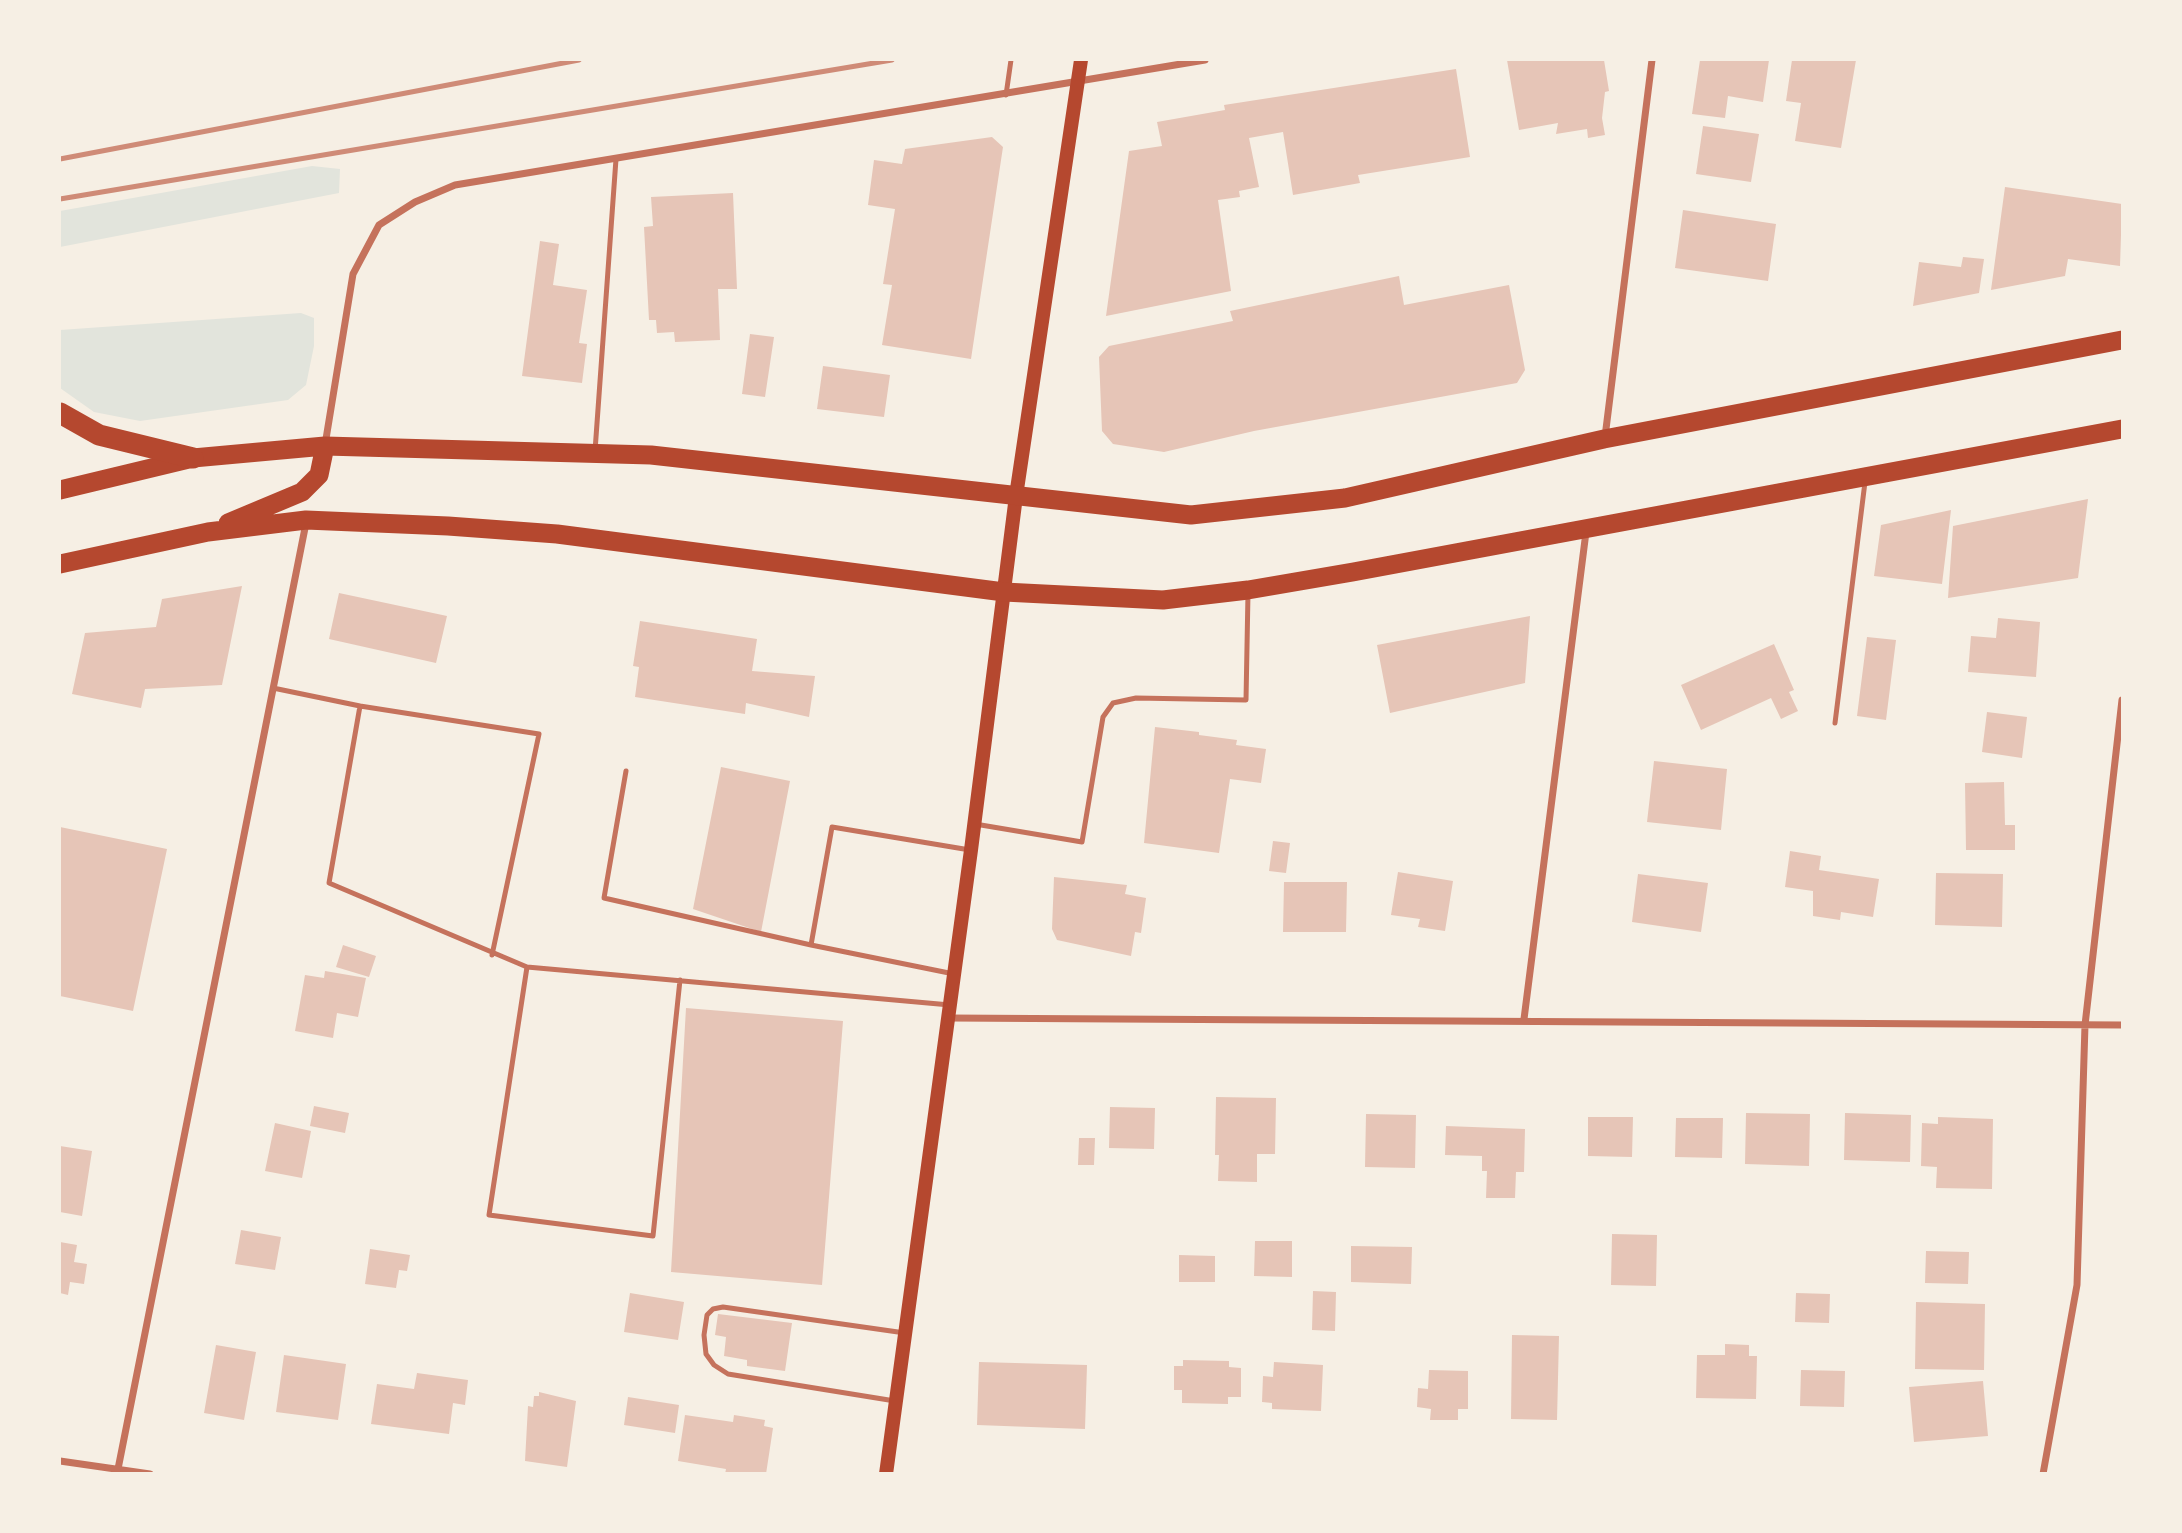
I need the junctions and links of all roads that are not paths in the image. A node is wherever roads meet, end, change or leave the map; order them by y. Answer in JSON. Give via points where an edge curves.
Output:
{"nodes":[{"id":1,"x":1011,"y":60,"type":"edge"},
{"id":2,"x":1081,"y":60,"type":"edge"},
{"id":3,"x":1153,"y":60,"type":"edge"},
{"id":4,"x":1205,"y":60,"type":"edge"},
{"id":5,"x":1652,"y":60,"type":"edge"},
{"id":6,"x":1151,"y":70,"type":"junction"},
{"id":7,"x":1077,"y":83,"type":"junction"},
{"id":8,"x":1006,"y":95,"type":"junction"},
{"id":9,"x":616,"y":159,"type":"junction"},
{"id":10,"x":2123,"y":340,"type":"edge"},
{"id":11,"x":60,"y":413,"type":"edge"},
{"id":12,"x":2123,"y":429,"type":"edge"},
{"id":13,"x":1604,"y":439,"type":"junction"},
{"id":14,"x":325,"y":446,"type":"junction"},
{"id":15,"x":595,"y":454,"type":"junction"},
{"id":16,"x":192,"y":458,"type":"junction"},
{"id":17,"x":1866,"y":475,"type":"junction"},
{"id":18,"x":60,"y":490,"type":"edge"},
{"id":19,"x":1016,"y":496,"type":"junction"},
{"id":20,"x":306,"y":520,"type":"junction"},
{"id":21,"x":1587,"y":528,"type":"junction"},
{"id":22,"x":208,"y":532,"type":"junction"},
{"id":23,"x":60,"y":564,"type":"edge"},
{"id":24,"x":1248,"y":590,"type":"junction"},
{"id":25,"x":1004,"y":592,"type":"junction"},
{"id":26,"x":273,"y":688,"type":"junction"},
{"id":27,"x":2123,"y":700,"type":"edge"},
{"id":28,"x":360,"y":706,"type":"junction"},
{"id":29,"x":1835,"y":723,"type":"dead end"},
{"id":30,"x":626,"y":771,"type":"dead end"},
{"id":31,"x":975,"y":824,"type":"junction"},
{"id":32,"x":971,"y":850,"type":"junction"},
{"id":33,"x":811,"y":945,"type":"junction"},
{"id":34,"x":492,"y":955,"type":"junction"},
{"id":35,"x":527,"y":967,"type":"junction"},
{"id":36,"x":954,"y":974,"type":"junction"},
{"id":37,"x":680,"y":980,"type":"junction"},
{"id":38,"x":949,"y":1011,"type":"junction"},
{"id":39,"x":1524,"y":1019,"type":"junction"},
{"id":40,"x":2085,"y":1025,"type":"junction"},
{"id":41,"x":2123,"y":1026,"type":"edge"},
{"id":42,"x":905,"y":1333,"type":"junction"},
{"id":43,"x":895,"y":1401,"type":"junction"},
{"id":44,"x":60,"y":1461,"type":"edge"},
{"id":45,"x":118,"y":1471,"type":"edge"},
{"id":46,"x":150,"y":1474,"type":"edge"},
{"id":47,"x":886,"y":1474,"type":"edge"},
{"id":48,"x":2043,"y":1474,"type":"edge"}],
"edges":[{"from":1,"to":8,"type":"lane"},
{"from":2,"to":7,"type":"main road"},
{"from":3,"to":6,"type":"lane"},
{"from":4,"to":6,"type":"street"},
{"from":5,"to":13,"type":"street"},
{"from":6,"to":7,"type":"street"},
{"from":7,"to":8,"type":"street"},
{"from":7,"to":19,"type":"main road"},
{"from":8,"to":9,"type":"street"},
{"from":9,"to":14,"type":"street","via":[[455,185],[415,202],[379,225],[353,274]]},
{"from":9,"to":15,"type":"lane"},
{"from":10,"to":13,"type":"highway"},
{"from":11,"to":16,"type":"highway","via":[[99,435]]},
{"from":12,"to":17,"type":"highway"},
{"from":13,"to":19,"type":"highway","via":[[1345,498],[1191,515]]},
{"from":14,"to":15,"type":"highway"},
{"from":14,"to":16,"type":"highway"},
{"from":14,"to":22,"type":"highway","via":[[319,475],[302,492]]},
{"from":15,"to":19,"type":"highway","via":[[651,455]]},
{"from":16,"to":18,"type":"highway"},
{"from":17,"to":21,"type":"highway"},
{"from":17,"to":29,"type":"lane"},
{"from":19,"to":25,"type":"main road"},
{"from":20,"to":22,"type":"highway"},
{"from":20,"to":25,"type":"highway","via":[[557,534]]},
{"from":20,"to":26,"type":"street"},
{"from":21,"to":24,"type":"highway"},
{"from":21,"to":39,"type":"street"},
{"from":22,"to":23,"type":"highway"},
{"from":24,"to":25,"type":"highway","via":[[1163,600]]},
{"from":24,"to":31,"type":"lane","via":[[1246,700],[1136,698],[1113,703],[1103,717],[1082,842]]},
{"from":25,"to":31,"type":"main road"},
{"from":26,"to":28,"type":"lane"},
{"from":26,"to":45,"type":"street"},
{"from":27,"to":40,"type":"street"},
{"from":28,"to":34,"type":"lane","via":[[329,883]]},
{"from":28,"to":34,"type":"lane","via":[[539,734]]},
{"from":30,"to":33,"type":"lane","via":[[604,898]]},
{"from":31,"to":32,"type":"main road"},
{"from":32,"to":33,"type":"lane","via":[[832,827]]},
{"from":32,"to":36,"type":"main road"},
{"from":33,"to":36,"type":"lane"},
{"from":34,"to":35,"type":"lane"},
{"from":35,"to":37,"type":"lane"},
{"from":35,"to":37,"type":"lane","via":[[489,1215],[653,1236]]},
{"from":36,"to":38,"type":"main road"},
{"from":37,"to":38,"type":"lane"},
{"from":38,"to":39,"type":"street"},
{"from":38,"to":42,"type":"main road"},
{"from":39,"to":40,"type":"street"},
{"from":40,"to":41,"type":"street"},
{"from":40,"to":48,"type":"street","via":[[2077,1285]]},
{"from":42,"to":43,"type":"main road"},
{"from":42,"to":43,"type":"lane","via":[[723,1307],[707,1315],[704,1335],[706,1354],[729,1374]]},
{"from":43,"to":47,"type":"main road"},
{"from":44,"to":45,"type":"street"},
{"from":45,"to":46,"type":"street"}]}
